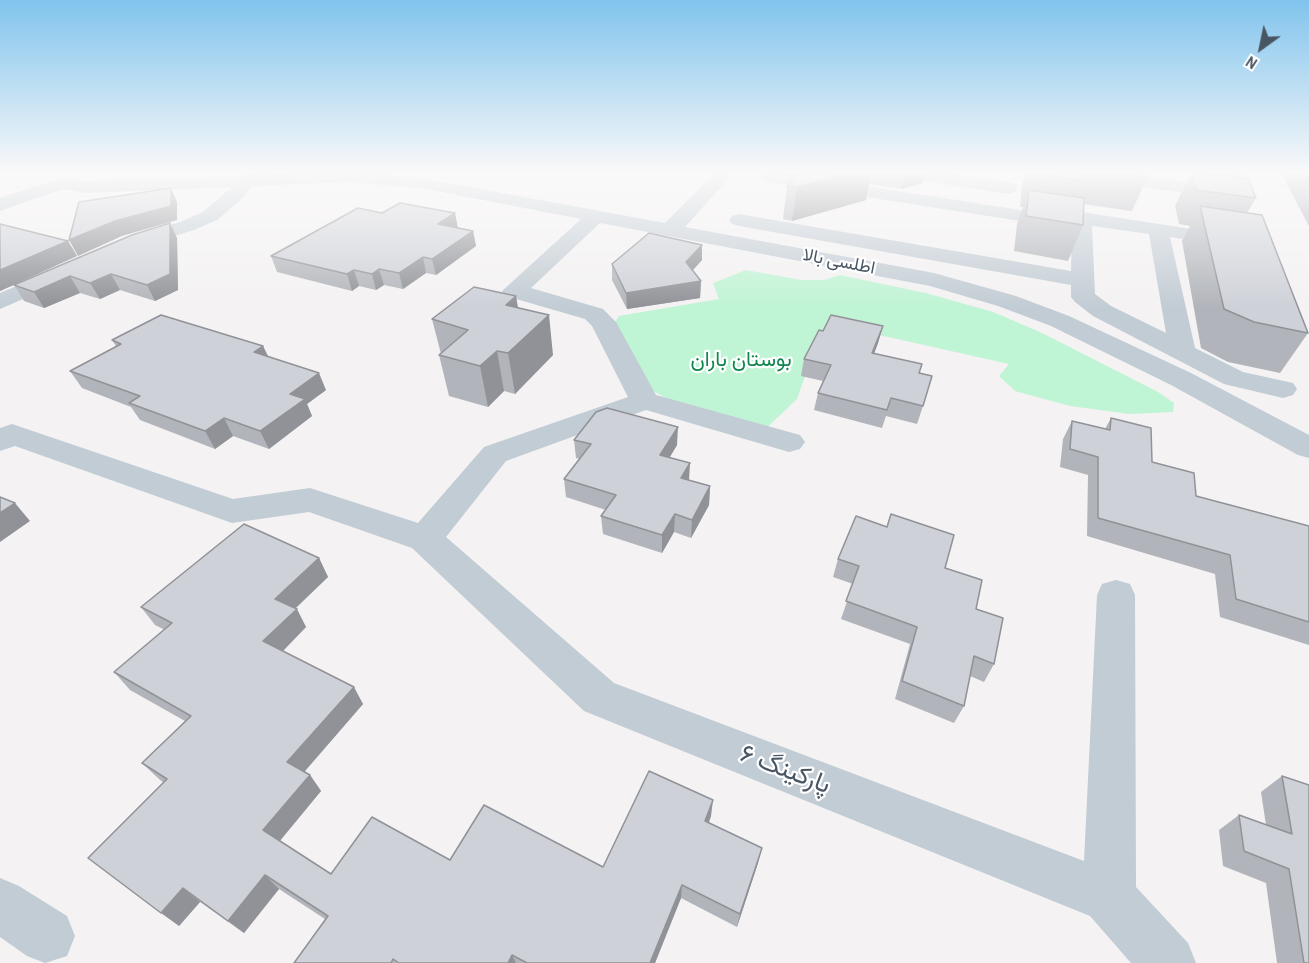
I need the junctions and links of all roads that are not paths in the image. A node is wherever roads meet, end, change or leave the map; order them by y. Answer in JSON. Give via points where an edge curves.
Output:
{"nodes":[{"id":1,"x":206,"y":218,"type":"edge"},
{"id":2,"x":594,"y":218,"type":"edge"},
{"id":3,"x":606,"y":218,"type":"edge"},
{"id":4,"x":682,"y":218,"type":"edge"},
{"id":5,"x":1036,"y":218,"type":"edge"},
{"id":6,"x":735,"y":220,"type":"joint"},
{"id":7,"x":1082,"y":225,"type":"junction"},
{"id":8,"x":1158,"y":229,"type":"junction"},
{"id":9,"x":670,"y":230,"type":"junction"},
{"id":10,"x":719,"y":239,"type":"junction"},
{"id":11,"x":1244,"y":242,"type":"edge"},
{"id":12,"x":114,"y":251,"type":"edge"},
{"id":13,"x":76,"y":267,"type":"edge"},
{"id":14,"x":1046,"y":273,"type":"junction"},
{"id":15,"x":1083,"y":280,"type":"junction"},
{"id":16,"x":1007,"y":301,"type":"junction"},
{"id":17,"x":0,"y":302,"type":"edge"},
{"id":18,"x":1182,"y":351,"type":"junction"},
{"id":19,"x":1283,"y":389,"type":"dead end"},
{"id":20,"x":645,"y":401,"type":"junction"},
{"id":21,"x":0,"y":441,"type":"edge"},
{"id":22,"x":789,"y":442,"type":"dead end"},
{"id":23,"x":1309,"y":448,"type":"edge"},
{"id":24,"x":425,"y":539,"type":"junction"},
{"id":25,"x":1116,"y":595,"type":"dead end"},
{"id":26,"x":1109,"y":897,"type":"junction"},
{"id":27,"x":0,"y":905,"type":"edge"},
{"id":28,"x":47,"y":936,"type":"dead end"},
{"id":29,"x":1168,"y":963,"type":"edge"}],
"edges":[{"from":1,"to":12,"type":"street"},
{"from":2,"to":20,"type":"street","via":[[514,291],[594,314],[603,322]]},
{"from":3,"to":9,"type":"street","name":"اطلسی بالا"},
{"from":4,"to":9,"type":"street"},
{"from":5,"to":7,"type":"street"},
{"from":6,"to":10,"type":"street"},
{"from":6,"to":14,"type":"street"},
{"from":7,"to":8,"type":"street","via":[[1082,218]]},
{"from":7,"to":15,"type":"street"},
{"from":8,"to":11,"type":"street"},
{"from":8,"to":18,"type":"street"},
{"from":9,"to":10,"type":"street","name":"اطلسی بالا"},
{"from":10,"to":16,"type":"street","name":"اطلسی بالا","via":[[934,280]]},
{"from":13,"to":17,"type":"street"},
{"from":14,"to":15,"type":"street"},
{"from":14,"to":16,"type":"street"},
{"from":15,"to":18,"type":"street","via":[[1083,297],[1102,311]]},
{"from":16,"to":23,"type":"street","name":"اطلسی بالا","via":[[1060,321],[1171,375]]},
{"from":18,"to":19,"type":"street","via":[[1234,378]]},
{"from":20,"to":22,"type":"street"},
{"from":20,"to":24,"type":"street","via":[[495,454]]},
{"from":21,"to":24,"type":"street","via":[[12,434],[232,511],[310,500]]},
{"from":24,"to":26,"type":"street","name":"پارکینگ ۶","via":[[599,697]]},
{"from":25,"to":26,"type":"street"},
{"from":26,"to":29,"type":"street","name":"پارکینگ ۶"},
{"from":27,"to":28,"type":"street"}]}
